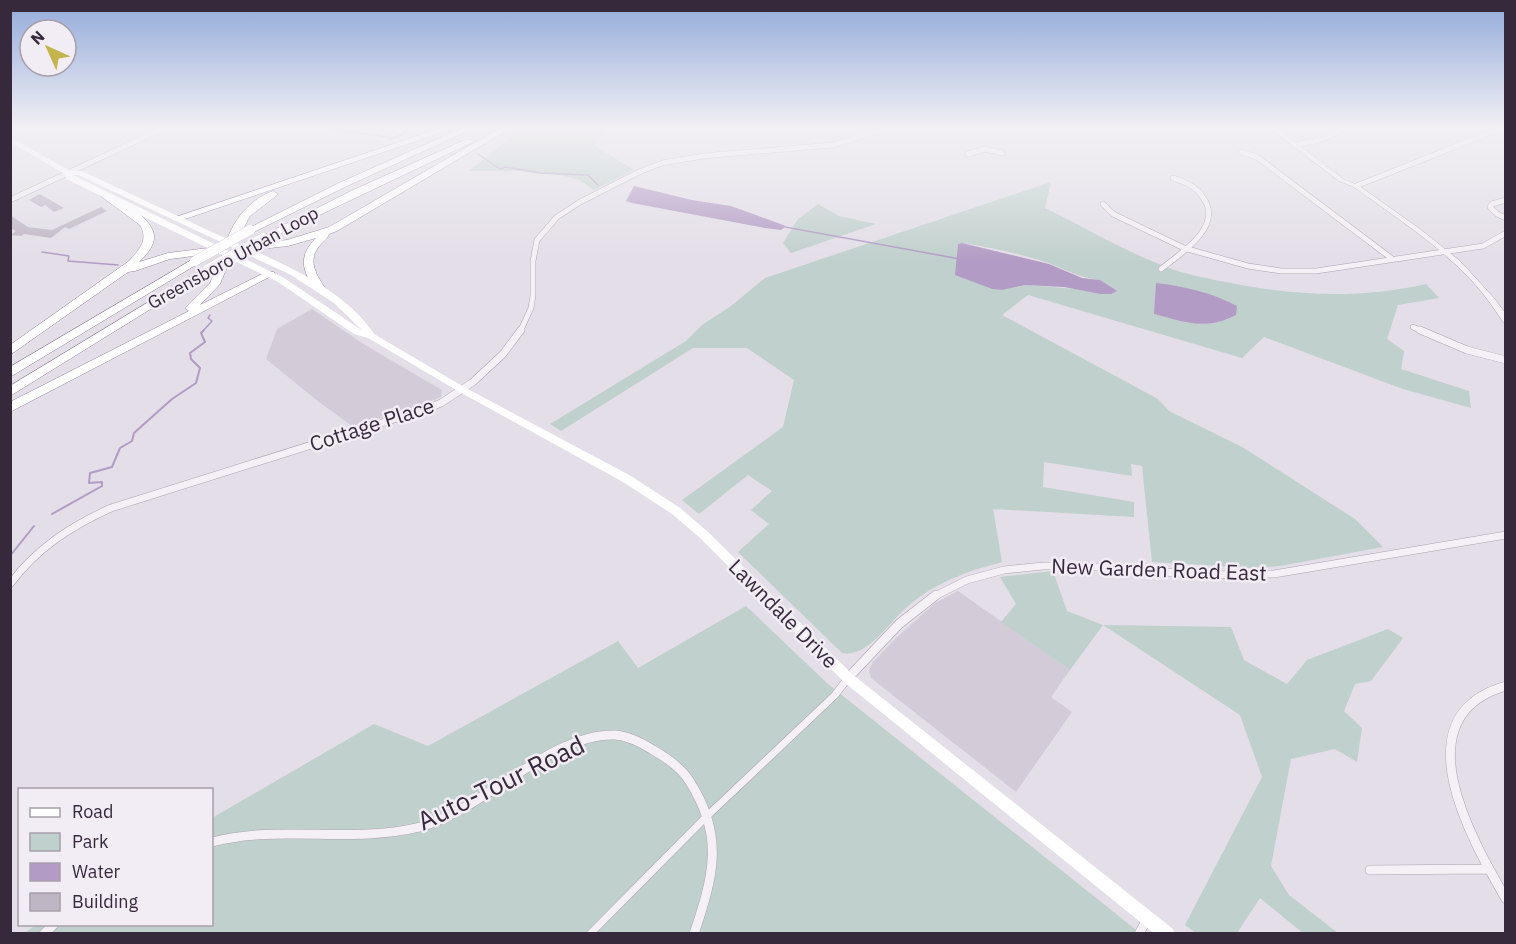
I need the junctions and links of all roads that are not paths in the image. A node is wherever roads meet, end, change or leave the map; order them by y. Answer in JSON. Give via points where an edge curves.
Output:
{"nodes":[{"id":1,"x":69,"y":172,"type":"joint"},
{"id":2,"x":79,"y":172,"type":"edge"},
{"id":3,"x":322,"y":172,"type":"edge"},
{"id":4,"x":371,"y":172,"type":"edge"},
{"id":5,"x":400,"y":172,"type":"edge"},
{"id":6,"x":431,"y":172,"type":"edge"},
{"id":7,"x":638,"y":172,"type":"edge"},
{"id":8,"x":1278,"y":172,"type":"edge"},
{"id":9,"x":1331,"y":172,"type":"edge"},
{"id":10,"x":1391,"y":172,"type":"edge"},
{"id":11,"x":1173,"y":177,"type":"dead end"},
{"id":12,"x":302,"y":179,"type":"junction"},
{"id":13,"x":1356,"y":186,"type":"junction"},
{"id":14,"x":105,"y":195,"type":"junction"},
{"id":15,"x":10,"y":200,"type":"edge"},
{"id":16,"x":1506,"y":200,"type":"edge"},
{"id":17,"x":1103,"y":204,"type":"dead end"},
{"id":18,"x":1506,"y":218,"type":"edge"},
{"id":19,"x":178,"y":219,"type":"junction"},
{"id":20,"x":340,"y":225,"type":"junction"},
{"id":21,"x":1506,"y":233,"type":"edge"},
{"id":22,"x":1184,"y":248,"type":"junction"},
{"id":23,"x":229,"y":249,"type":"junction"},
{"id":24,"x":1443,"y":250,"type":"junction"},
{"id":25,"x":1391,"y":258,"type":"junction"},
{"id":26,"x":1161,"y":269,"type":"dead end"},
{"id":27,"x":270,"y":274,"type":"junction"},
{"id":28,"x":110,"y":279,"type":"junction"},
{"id":29,"x":319,"y":288,"type":"junction"},
{"id":30,"x":1506,"y":320,"type":"edge"},
{"id":31,"x":1413,"y":327,"type":"dead end"},
{"id":32,"x":157,"y":332,"type":"junction"},
{"id":33,"x":371,"y":336,"type":"junction"},
{"id":34,"x":10,"y":351,"type":"edge"},
{"id":35,"x":1506,"y":360,"type":"edge"},
{"id":36,"x":10,"y":373,"type":"edge"},
{"id":37,"x":461,"y":389,"type":"junction"},
{"id":38,"x":10,"y":392,"type":"edge"},
{"id":39,"x":10,"y":408,"type":"edge"},
{"id":40,"x":1506,"y":535,"type":"edge"},
{"id":41,"x":10,"y":584,"type":"edge"},
{"id":42,"x":848,"y":678,"type":"junction"},
{"id":43,"x":1506,"y":686,"type":"edge"},
{"id":44,"x":706,"y":818,"type":"junction"},
{"id":45,"x":213,"y":842,"type":"edge"},
{"id":46,"x":1488,"y":869,"type":"junction"},
{"id":47,"x":1370,"y":870,"type":"dead end"},
{"id":48,"x":1506,"y":899,"type":"edge"},
{"id":49,"x":1148,"y":918,"type":"junction"},
{"id":50,"x":590,"y":933,"type":"edge"},
{"id":51,"x":694,"y":933,"type":"edge"},
{"id":52,"x":1139,"y":933,"type":"edge"},
{"id":53,"x":1168,"y":933,"type":"edge"}],
"edges":[{"from":1,"to":14,"type":"main road","name":"Lawndale Drive","via":[[69,177]]},
{"from":1,"to":15,"type":"street"},
{"from":2,"to":19,"type":"main road","name":"Lawndale Drive"},
{"from":3,"to":12,"type":"highway"},
{"from":4,"to":36,"type":"highway","name":"Greensboro Urban Loop","bridge":true,"via":[[250,230]]},
{"from":5,"to":38,"type":"highway","name":"Greensboro Urban Loop","bridge":true,"via":[[338,200],[208,269]]},
{"from":6,"to":20,"type":"highway"},
{"from":7,"to":37,"type":"street","name":"Cottage Place","via":[[565,211],[545,230],[535,246],[531,264],[533,298],[521,331],[494,363]]},
{"from":8,"to":25,"type":"street"},
{"from":9,"to":13,"type":"street"},
{"from":10,"to":13,"type":"street"},
{"from":11,"to":22,"type":"street","via":[[1196,188],[1211,209],[1204,230]]},
{"from":12,"to":19,"type":"highway"},
{"from":12,"to":23,"type":"highway","via":[[250,210],[235,230]]},
{"from":13,"to":24,"type":"street"},
{"from":14,"to":23,"type":"main road","name":"Lawndale Drive"},
{"from":14,"to":28,"type":"highway","via":[[143,220],[150,235],[140,255]]},
{"from":16,"to":18,"type":"street","via":[[1490,207]]},
{"from":17,"to":22,"type":"street","via":[[1113,214]]},
{"from":19,"to":23,"type":"main road","name":"Lawndale Drive"},
{"from":20,"to":23,"type":"highway","via":[[297,241]]},
{"from":20,"to":29,"type":"highway","via":[[318,241],[309,254],[307,270]]},
{"from":21,"to":24,"type":"street","via":[[1483,246]]},
{"from":22,"to":25,"type":"street","via":[[1248,266],[1281,270],[1316,271]]},
{"from":22,"to":26,"type":"street"},
{"from":23,"to":27,"type":"main road","name":"Lawndale Drive"},
{"from":23,"to":28,"type":"highway","via":[[159,258]]},
{"from":23,"to":29,"type":"main road","name":"Lawndale Drive","via":[[294,273]]},
{"from":23,"to":32,"type":"highway","via":[[219,277],[209,291]]},
{"from":24,"to":25,"type":"street"},
{"from":24,"to":30,"type":"street","via":[[1477,281]]},
{"from":27,"to":32,"type":"highway"},
{"from":27,"to":33,"type":"main road","name":"Lawndale Drive","via":[[357,332]]},
{"from":28,"to":34,"type":"highway"},
{"from":29,"to":33,"type":"main road","name":"Lawndale Drive","via":[[367,327]]},
{"from":31,"to":35,"type":"street","via":[[1467,350]]},
{"from":32,"to":39,"type":"highway"},
{"from":33,"to":37,"type":"main road","name":"Lawndale Drive"},
{"from":37,"to":41,"type":"street","name":"Cottage Place","via":[[426,409],[94,515],[40,550]]},
{"from":37,"to":42,"type":"main road","name":"Lawndale Drive","via":[[627,479],[676,511]]},
{"from":40,"to":42,"type":"street","name":"New Garden Road East","via":[[1290,574],[1240,576],[1056,566],[1003,571],[964,581],[914,610]]},
{"from":42,"to":44,"type":"street"},
{"from":42,"to":49,"type":"main road","name":"Lawndale Drive"},
{"from":43,"to":46,"type":"street","via":[[1476,699],[1463,711],[1456,722],[1451,762],[1457,800]]},
{"from":44,"to":45,"type":"street","name":"Auto-Tour Road","via":[[695,790],[674,764],[642,743],[612,735],[574,744],[481,800],[432,824],[368,835],[248,834]]},
{"from":44,"to":50,"type":"street"},
{"from":44,"to":51,"type":"street","name":"Auto-Tour Road","via":[[713,867]]},
{"from":46,"to":47,"type":"street"},
{"from":46,"to":48,"type":"street"},
{"from":49,"to":52,"type":"street"},
{"from":49,"to":53,"type":"main road","name":"Lawndale Drive"}]}
